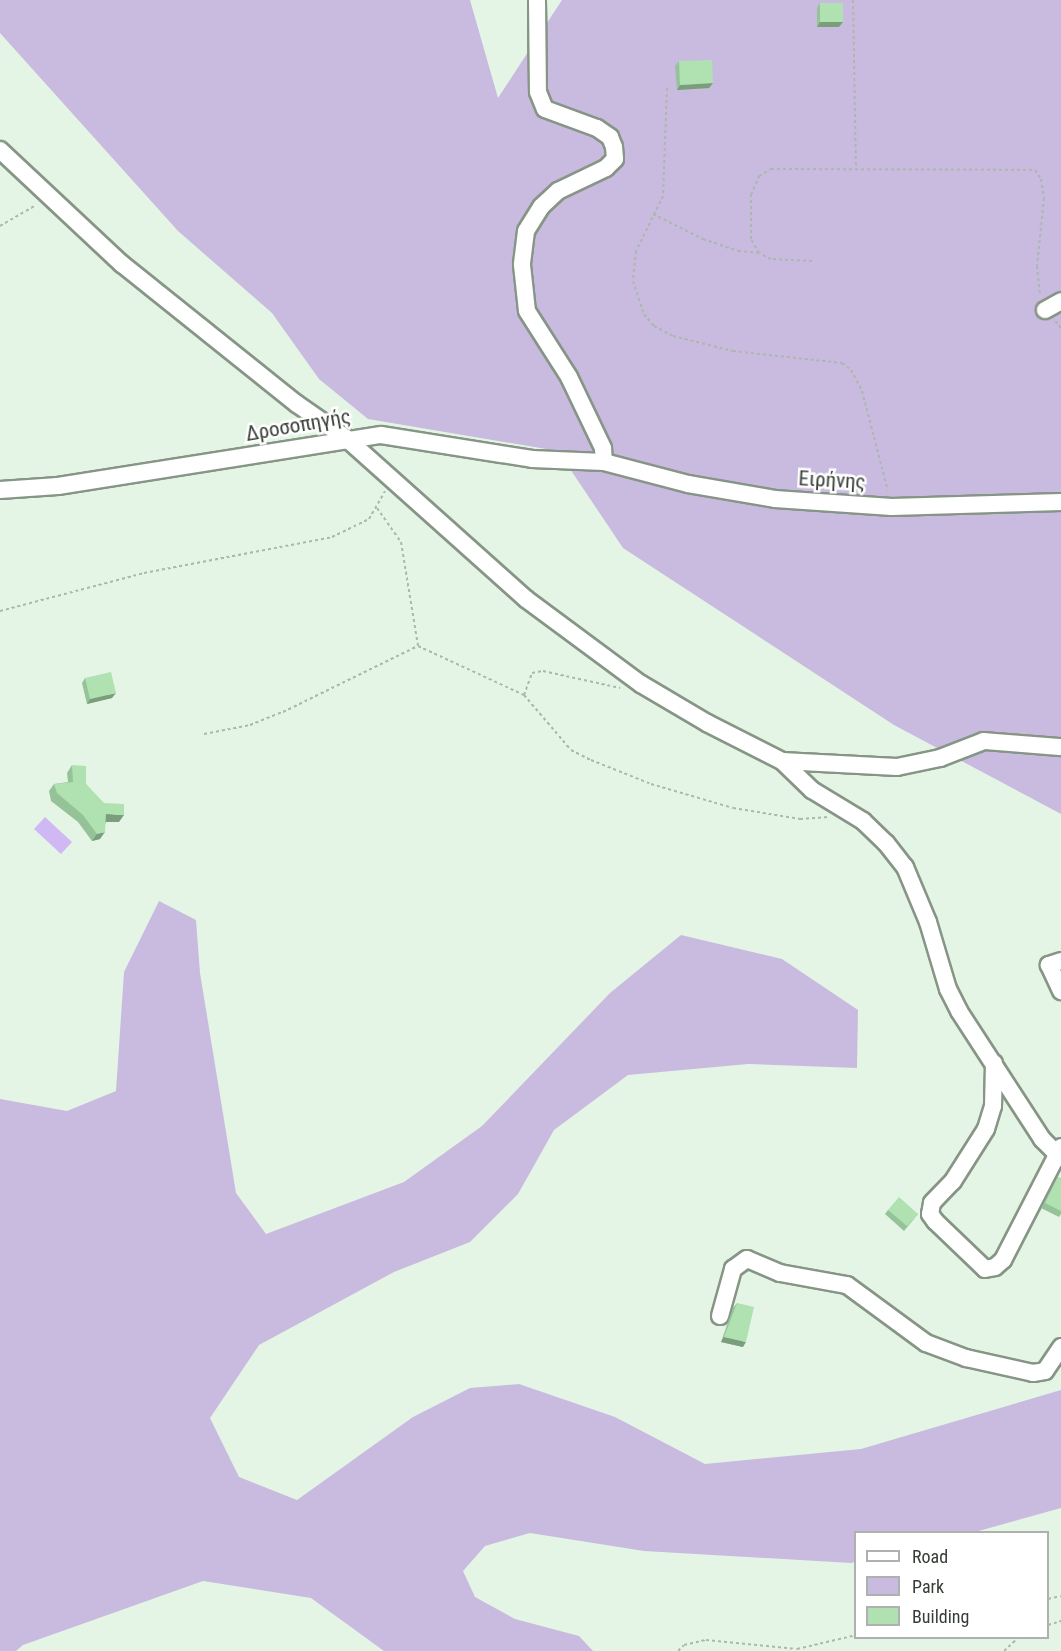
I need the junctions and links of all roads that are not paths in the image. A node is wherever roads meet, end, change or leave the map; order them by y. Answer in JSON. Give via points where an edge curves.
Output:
{"nodes":[{"id":1,"x":537,"y":0,"type":"edge"},
{"id":2,"x":0,"y":150,"type":"edge"},
{"id":3,"x":1061,"y":301,"type":"edge"},
{"id":4,"x":1045,"y":310,"type":"road end"},
{"id":5,"x":346,"y":438,"type":"junction"},
{"id":6,"x":604,"y":462,"type":"junction"},
{"id":7,"x":0,"y":490,"type":"edge"},
{"id":8,"x":1061,"y":502,"type":"edge"},
{"id":9,"x":1061,"y":747,"type":"edge"},
{"id":10,"x":782,"y":761,"type":"junction"},
{"id":11,"x":1061,"y":961,"type":"edge"},
{"id":12,"x":1061,"y":991,"type":"edge"},
{"id":13,"x":994,"y":1063,"type":"junction"},
{"id":14,"x":1059,"y":1153,"type":"edge"},
{"id":15,"x":720,"y":1316,"type":"dead end"},
{"id":16,"x":1061,"y":1347,"type":"edge"}],
"edges":[{"from":1,"to":6,"type":"street","via":[[538,92],[545,109],[597,128],[610,137],[614,147],[615,159],[606,168],[558,190],[541,207],[526,231],[522,265],[527,311],[569,377],[603,448]]},
{"from":2,"to":5,"type":"street","via":[[131,272],[297,404]]},
{"from":3,"to":4,"type":"street"},
{"from":5,"to":6,"type":"street","name":"Δροσοπηγής","via":[[381,435],[532,459]]},
{"from":5,"to":7,"type":"street","name":"Δροσοπηγής","via":[[116,477]]},
{"from":5,"to":10,"type":"street","via":[[526,599],[641,684]]},
{"from":6,"to":8,"type":"street","name":"Ειρήνης","via":[[774,500],[891,507]]},
{"from":9,"to":10,"type":"street","via":[[984,741],[940,758],[897,768]]},
{"from":10,"to":13,"type":"street","via":[[812,790],[849,811],[886,843],[905,867],[928,922],[948,989]]},
{"from":11,"to":12,"type":"street","via":[[1048,965]]},
{"from":13,"to":14,"type":"street"},
{"from":13,"to":14,"type":"street","via":[[993,1106],[986,1129],[953,1180],[932,1203],[930,1214],[985,1269],[995,1266],[1003,1260]]},
{"from":15,"to":16,"type":"street","via":[[733,1269],[747,1259],[780,1273],[847,1286],[926,1343],[966,1358],[1044,1371],[1054,1363]]}]}
